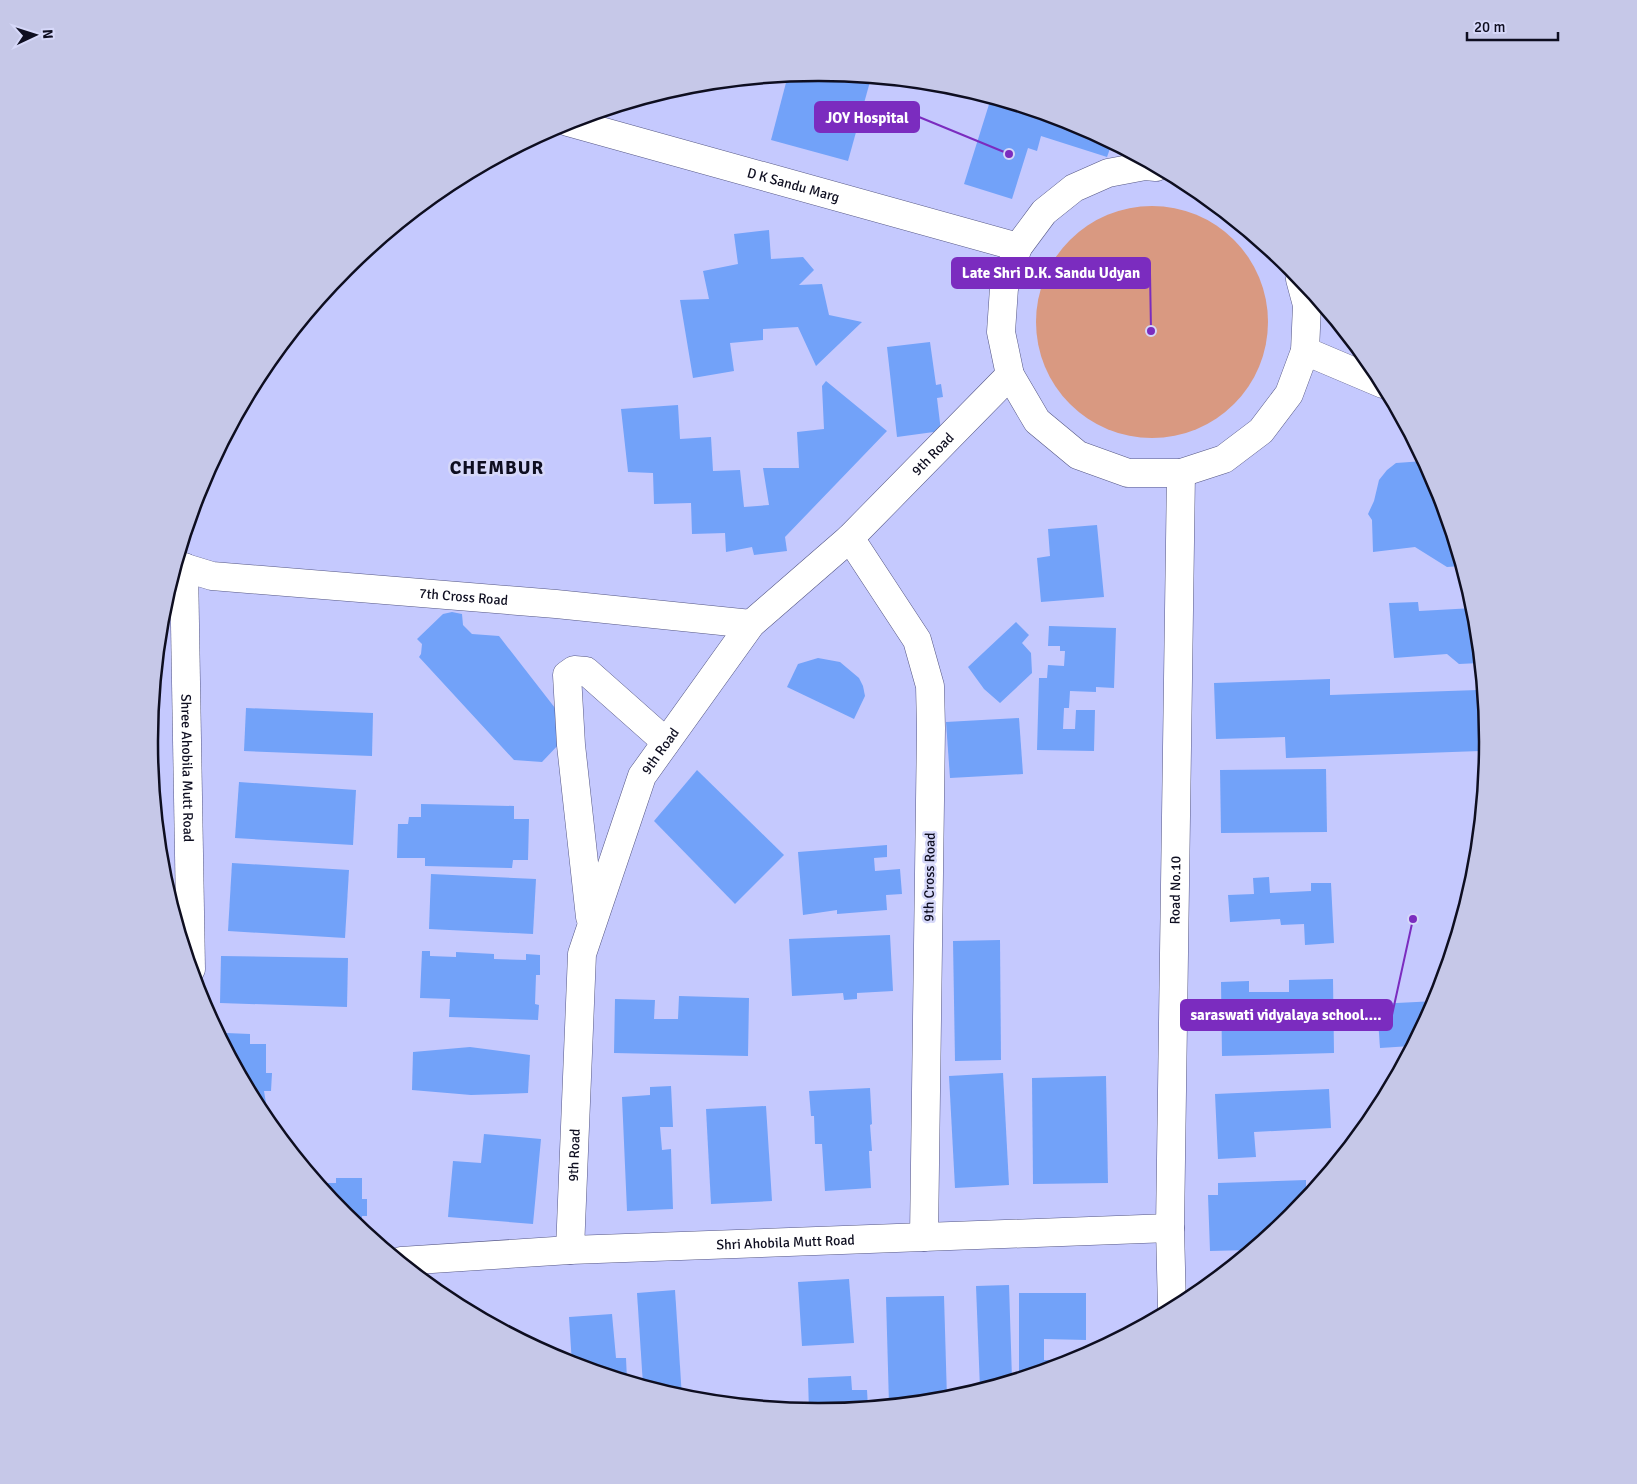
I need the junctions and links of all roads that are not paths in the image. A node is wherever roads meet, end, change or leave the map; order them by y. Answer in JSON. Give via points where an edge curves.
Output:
{"nodes":[{"id":1,"x":582,"y":126,"type":"edge"},
{"id":2,"x":1142,"y":166,"type":"edge"},
{"id":3,"x":1018,"y":247,"type":"junction"},
{"id":4,"x":1304,"y":294,"type":"edge"},
{"id":5,"x":1305,"y":351,"type":"junction"},
{"id":6,"x":1010,"y":375,"type":"junction"},
{"id":7,"x":1370,"y":379,"type":"edge"},
{"id":8,"x":1181,"y":473,"type":"junction"},
{"id":9,"x":850,"y":538,"type":"junction"},
{"id":10,"x":181,"y":566,"type":"edge"},
{"id":11,"x":180,"y":571,"type":"edge"},
{"id":12,"x":752,"y":624,"type":"junction"},
{"id":13,"x":666,"y":742,"type":"junction"},
{"id":14,"x":591,"y":925,"type":"junction"},
{"id":15,"x":190,"y":946,"type":"edge"},
{"id":16,"x":1170,"y":1228,"type":"junction"},
{"id":17,"x":924,"y":1238,"type":"junction"},
{"id":18,"x":570,"y":1250,"type":"junction"},
{"id":19,"x":409,"y":1260,"type":"edge"},
{"id":20,"x":1172,"y":1300,"type":"edge"}],
"edges":[{"from":1,"to":3,"type":"street","name":"D K Sandu Marg"},
{"from":2,"to":3,"type":"street","via":[[1108,173],[1074,188],[1044,212]]},
{"from":3,"to":6,"type":"street","via":[[1004,288],[1002,315],[1001,332]]},
{"from":4,"to":5,"type":"street","via":[[1307,305]]},
{"from":5,"to":7,"type":"street"},
{"from":5,"to":8,"type":"street","via":[[1289,394],[1261,432],[1224,458]]},
{"from":6,"to":8,"type":"street","via":[[1037,421],[1078,455],[1128,473]]},
{"from":6,"to":9,"type":"street","name":"9th Road"},
{"from":8,"to":16,"type":"street","name":"Road No.10"},
{"from":9,"to":12,"type":"street","name":"9th Road"},
{"from":9,"to":17,"type":"street","name":"9th Cross Road","via":[[917,640],[930,686]]},
{"from":10,"to":12,"type":"street","name":"7th Cross Road","via":[[212,576],[556,604]]},
{"from":11,"to":15,"type":"street","name":"Shree Ahobila Mutt Road"},
{"from":12,"to":13,"type":"street","name":"9th Road"},
{"from":13,"to":14,"type":"street","name":"9th Road","via":[[642,776]]},
{"from":13,"to":14,"type":"street","via":[[586,671],[574,670],[567,675],[571,745]]},
{"from":14,"to":18,"type":"street","name":"9th Road","via":[[582,954]]},
{"from":16,"to":17,"type":"street","name":"Shri Ahobila Mutt Road"},
{"from":16,"to":20,"type":"street","name":"Road No.10"},
{"from":17,"to":18,"type":"street","name":"Shri Ahobila Mutt Road"},
{"from":18,"to":19,"type":"street","name":"Shri Ahobila Mutt Road"}]}
